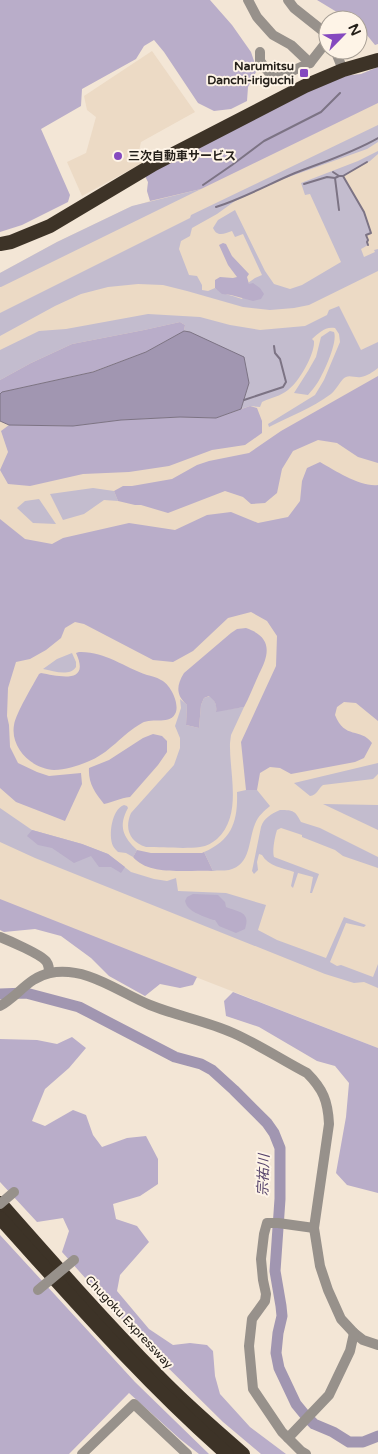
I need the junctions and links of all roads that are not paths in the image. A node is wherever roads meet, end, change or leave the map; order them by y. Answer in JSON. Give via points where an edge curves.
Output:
{"nodes":[{"id":1,"x":248,"y":0,"type":"edge"},
{"id":2,"x":288,"y":0,"type":"edge"},
{"id":3,"x":318,"y":27,"type":"edge"},
{"id":4,"x":260,"y":52,"type":"dead end"},
{"id":5,"x":318,"y":53,"type":"edge"},
{"id":6,"x":339,"y":60,"type":"edge"},
{"id":7,"x":378,"y":60,"type":"edge"},
{"id":8,"x":310,"y":63,"type":"junction"},
{"id":9,"x":343,"y":70,"type":"junction"},
{"id":10,"x":0,"y":244,"type":"edge"},
{"id":11,"x":0,"y":937,"type":"edge"},
{"id":12,"x":49,"y":973,"type":"junction"},
{"id":13,"x":0,"y":1006,"type":"edge"},
{"id":14,"x":14,"y":1192,"type":"dead end"},
{"id":15,"x":0,"y":1203,"type":"edge"},
{"id":16,"x":0,"y":1218,"type":"edge"},
{"id":17,"x":314,"y":1228,"type":"junction"},
{"id":18,"x":74,"y":1260,"type":"dead end"},
{"id":19,"x":38,"y":1290,"type":"dead end"},
{"id":20,"x":354,"y":1333,"type":"junction"},
{"id":21,"x":378,"y":1345,"type":"edge"},
{"id":22,"x":288,"y":1438,"type":"junction"},
{"id":23,"x":82,"y":1454,"type":"edge"},
{"id":24,"x":186,"y":1454,"type":"edge"},
{"id":25,"x":227,"y":1454,"type":"edge"},
{"id":26,"x":243,"y":1454,"type":"edge"},
{"id":27,"x":306,"y":1454,"type":"edge"}],
"edges":[{"from":1,"to":8,"type":"street","via":[[273,36],[291,45]]},
{"from":2,"to":3,"type":"street"},
{"from":4,"to":8,"type":"street","via":[[260,61],[274,78]]},
{"from":5,"to":8,"type":"street"},
{"from":6,"to":9,"type":"street"},
{"from":7,"to":9,"type":"highway"},
{"from":9,"to":10,"type":"highway","via":[[305,86],[154,164],[50,226]]},
{"from":11,"to":12,"type":"street","via":[[45,960]]},
{"from":12,"to":13,"type":"street","via":[[30,982]]},
{"from":12,"to":17,"type":"street","via":[[89,976],[153,1007],[225,1030],[311,1077],[322,1092],[329,1124]]},
{"from":14,"to":15,"type":"street","bridge":true},
{"from":15,"to":26,"type":"highway","name":"Chugoku Expressway","via":[[160,1378]]},
{"from":16,"to":25,"type":"highway","name":"Chugoku Expressway","via":[[116,1347]]},
{"from":17,"to":20,"type":"street","via":[[320,1266],[328,1290],[341,1318]]},
{"from":17,"to":22,"type":"street","via":[[267,1223],[261,1259],[265,1301],[252,1319],[249,1346],[253,1390]]},
{"from":18,"to":19,"type":"street","bridge":true},
{"from":20,"to":21,"type":"street"},
{"from":20,"to":22,"type":"street","via":[[350,1351],[329,1395]]},
{"from":22,"to":27,"type":"street"},
{"from":23,"to":24,"type":"street","via":[[134,1404]]}]}
